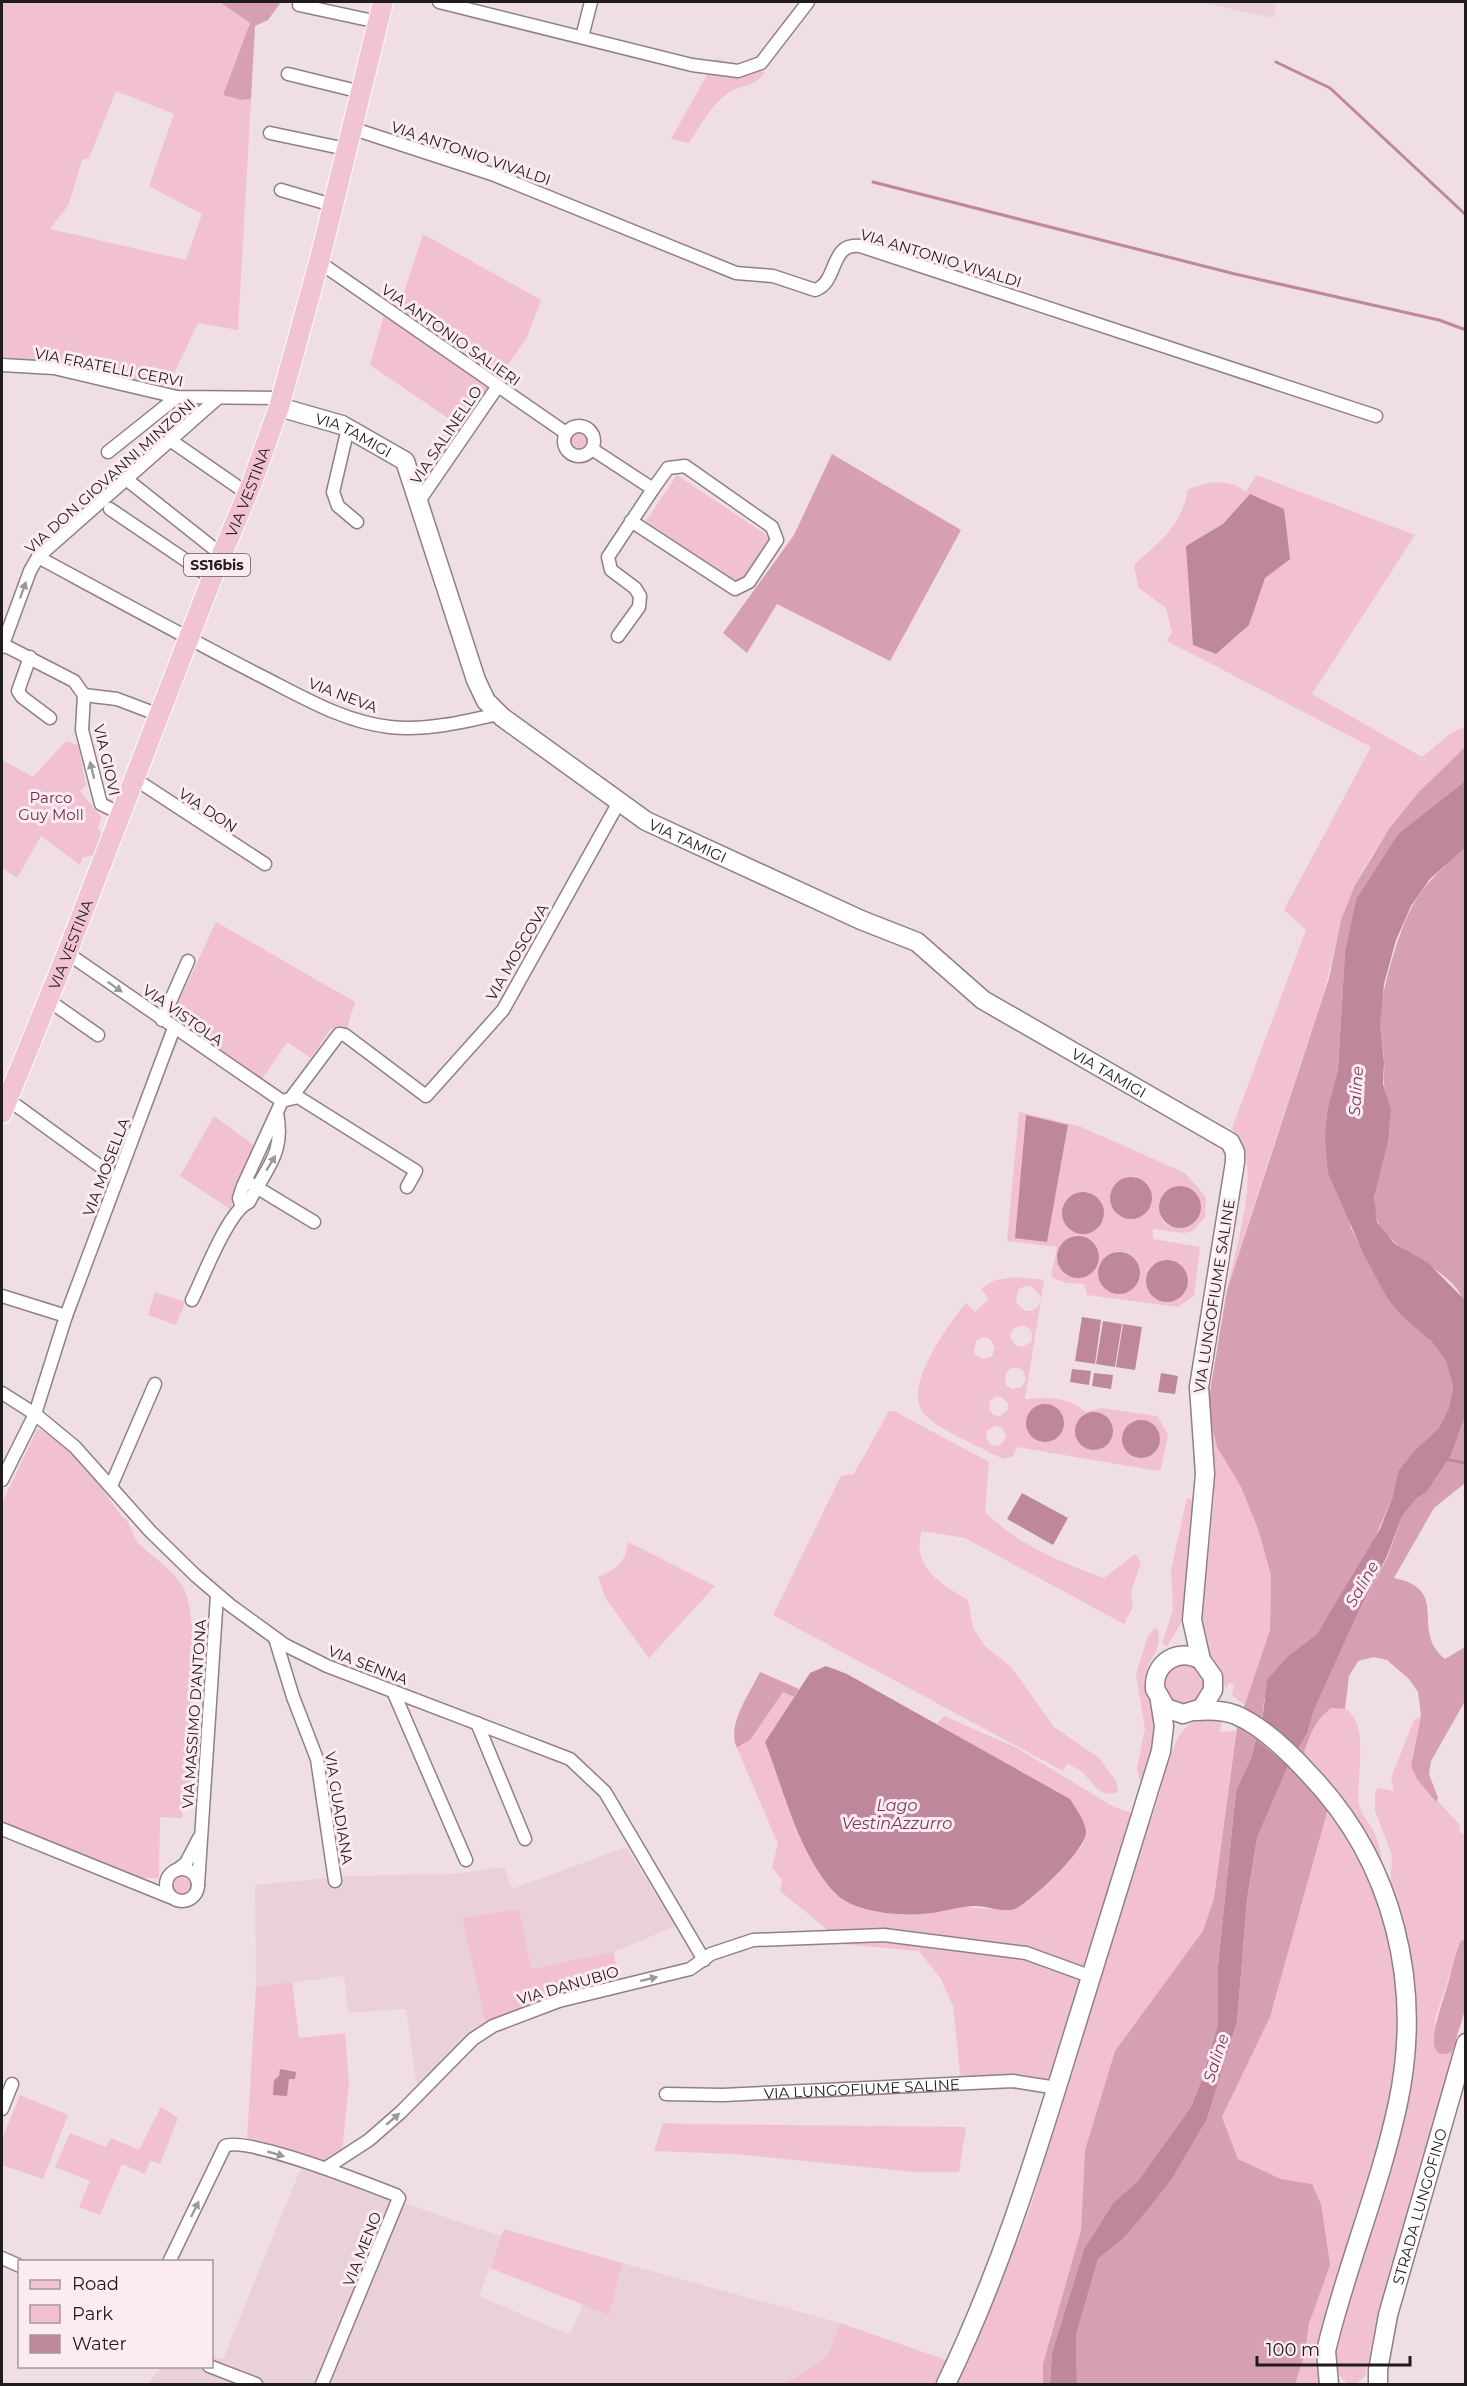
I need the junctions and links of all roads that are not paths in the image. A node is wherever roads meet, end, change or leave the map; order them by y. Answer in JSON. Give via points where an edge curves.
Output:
{"nodes":[{"id":1,"x":383,"y":2,"type":"edge"},
{"id":2,"x":439,"y":2,"type":"edge"},
{"id":3,"x":591,"y":2,"type":"edge"},
{"id":4,"x":808,"y":2,"type":"edge"},
{"id":5,"x":299,"y":5,"type":"dead end"},
{"id":6,"x":378,"y":22,"type":"junction"},
{"id":7,"x":582,"y":37,"type":"junction"},
{"id":8,"x":288,"y":74,"type":"dead end"},
{"id":9,"x":361,"y":92,"type":"junction"},
{"id":10,"x":351,"y":128,"type":"junction"},
{"id":11,"x":270,"y":133,"type":"dead end"},
{"id":12,"x":346,"y":149,"type":"junction"},
{"id":13,"x":281,"y":190,"type":"dead end"},
{"id":14,"x":332,"y":205,"type":"junction"},
{"id":15,"x":319,"y":262,"type":"junction"},
{"id":16,"x":2,"y":365,"type":"edge"},
{"id":17,"x":498,"y":386,"type":"junction"},
{"id":18,"x":177,"y":397,"type":"junction"},
{"id":19,"x":218,"y":398,"type":"junction"},
{"id":20,"x":281,"y":403,"type":"junction"},
{"id":21,"x":1376,"y":416,"type":"dead end"},
{"id":22,"x":348,"y":428,"type":"junction"},
{"id":23,"x":566,"y":433,"type":"junction"},
{"id":24,"x":170,"y":440,"type":"junction"},
{"id":25,"x":592,"y":449,"type":"junction"},
{"id":26,"x":108,"y":452,"type":"dead end"},
{"id":27,"x":126,"y":479,"type":"junction"},
{"id":28,"x":653,"y":489,"type":"junction"},
{"id":29,"x":248,"y":494,"type":"junction"},
{"id":30,"x":419,"y":501,"type":"junction"},
{"id":31,"x":110,"y":509,"type":"dead end"},
{"id":32,"x":631,"y":521,"type":"junction"},
{"id":33,"x":357,"y":522,"type":"dead end"},
{"id":34,"x":222,"y":555,"type":"junction"},
{"id":35,"x":38,"y":557,"type":"junction"},
{"id":36,"x":212,"y":578,"type":"junction"},
{"id":37,"x":618,"y":636,"type":"dead end"},
{"id":38,"x":188,"y":639,"type":"junction"},
{"id":39,"x":2,"y":645,"type":"edge"},
{"id":40,"x":30,"y":657,"type":"junction"},
{"id":41,"x":84,"y":695,"type":"junction"},
{"id":42,"x":498,"y":714,"type":"junction"},
{"id":43,"x":159,"y":715,"type":"junction"},
{"id":44,"x":50,"y":718,"type":"dead end"},
{"id":45,"x":135,"y":779,"type":"junction"},
{"id":46,"x":619,"y":802,"type":"junction"},
{"id":47,"x":121,"y":814,"type":"junction"},
{"id":48,"x":265,"y":864,"type":"dead end"},
{"id":49,"x":67,"y":953,"type":"junction"},
{"id":50,"x":188,"y":961,"type":"dead end"},
{"id":51,"x":48,"y":1000,"type":"junction"},
{"id":52,"x":162,"y":1020,"type":"junction"},
{"id":53,"x":174,"y":1028,"type":"junction"},
{"id":54,"x":98,"y":1035,"type":"dead end"},
{"id":55,"x":4,"y":1102,"type":"edge"},
{"id":56,"x":283,"y":1104,"type":"junction"},
{"id":57,"x":1235,"y":1152,"type":"joint"},
{"id":58,"x":108,"y":1172,"type":"dead end"},
{"id":59,"x":245,"y":1181,"type":"junction"},
{"id":60,"x":257,"y":1187,"type":"junction"},
{"id":61,"x":407,"y":1187,"type":"dead end"},
{"id":62,"x":241,"y":1205,"type":"junction"},
{"id":63,"x":314,"y":1222,"type":"dead end"},
{"id":64,"x":2,"y":1296,"type":"edge"},
{"id":65,"x":192,"y":1300,"type":"dead end"},
{"id":66,"x":66,"y":1316,"type":"junction"},
{"id":67,"x":155,"y":1384,"type":"dead end"},
{"id":68,"x":2,"y":1393,"type":"edge"},
{"id":69,"x":35,"y":1414,"type":"junction"},
{"id":70,"x":2,"y":1480,"type":"edge"},
{"id":71,"x":111,"y":1486,"type":"junction"},
{"id":72,"x":217,"y":1595,"type":"junction"},
{"id":73,"x":1192,"y":1620,"type":"junction"},
{"id":74,"x":275,"y":1638,"type":"junction"},
{"id":75,"x":1167,"y":1660,"type":"junction"},
{"id":76,"x":1201,"y":1660,"type":"junction"},
{"id":77,"x":1214,"y":1683,"type":"junction"},
{"id":78,"x":393,"y":1691,"type":"junction"},
{"id":79,"x":1160,"y":1701,"type":"junction"},
{"id":80,"x":1194,"y":1712,"type":"junction"},
{"id":81,"x":1232,"y":1712,"type":"junction"},
{"id":82,"x":477,"y":1723,"type":"junction"},
{"id":83,"x":1161,"y":1751,"type":"junction"},
{"id":84,"x":2,"y":1829,"type":"edge"},
{"id":85,"x":201,"y":1835,"type":"junction"},
{"id":86,"x":525,"y":1839,"type":"dead end"},
{"id":87,"x":466,"y":1860,"type":"dead end"},
{"id":88,"x":177,"y":1870,"type":"junction"},
{"id":89,"x":335,"y":1881,"type":"dead end"},
{"id":90,"x":166,"y":1882,"type":"junction"},
{"id":91,"x":139,"y":1885,"type":"junction"},
{"id":92,"x":198,"y":1885,"type":"junction"},
{"id":93,"x":170,"y":1897,"type":"junction"},
{"id":94,"x":704,"y":1960,"type":"junction"},
{"id":95,"x":1092,"y":1977,"type":"junction"},
{"id":96,"x":1466,"y":2043,"type":"edge"},
{"id":97,"x":12,"y":2084,"type":"dead end"},
{"id":98,"x":1057,"y":2088,"type":"junction"},
{"id":99,"x":666,"y":2094,"type":"dead end"},
{"id":100,"x":2,"y":2109,"type":"edge"},
{"id":101,"x":326,"y":2168,"type":"junction"},
{"id":102,"x":2,"y":2258,"type":"edge"},
{"id":103,"x":170,"y":2260,"type":"edge"},
{"id":104,"x":18,"y":2265,"type":"edge"},
{"id":105,"x":1327,"y":2360,"type":"junction"},
{"id":106,"x":212,"y":2368,"type":"edge"},
{"id":107,"x":1375,"y":2380,"type":"edge"},
{"id":108,"x":256,"y":2385,"type":"edge"},
{"id":109,"x":322,"y":2385,"type":"edge"},
{"id":110,"x":946,"y":2385,"type":"edge"},
{"id":111,"x":1329,"y":2385,"type":"edge"},
{"id":112,"x":1339,"y":2385,"type":"edge"}],
"edges":[{"from":1,"to":6,"type":"main road","name":"VIA VESTINA","number":"SS16bis"},
{"from":2,"to":7,"type":"street"},
{"from":3,"to":7,"type":"street"},
{"from":4,"to":7,"type":"street","via":[[765,59],[742,71],[692,65]]},
{"from":5,"to":6,"type":"street"},
{"from":6,"to":9,"type":"main road","name":"VIA VESTINA","number":"SS16bis"},
{"from":8,"to":9,"type":"street"},
{"from":9,"to":10,"type":"main road","name":"VIA VESTINA","number":"SS16bis"},
{"from":10,"to":12,"type":"main road","name":"VIA VESTINA","number":"SS16bis"},
{"from":10,"to":21,"type":"street","name":"VIA ANTONIO VIVALDI","via":[[500,177],[736,273],[768,275],[815,290],[825,283],[841,250],[860,246]]},
{"from":11,"to":12,"type":"street"},
{"from":12,"to":14,"type":"main road","name":"VIA VESTINA","number":"SS16bis"},
{"from":13,"to":14,"type":"street"},
{"from":14,"to":15,"type":"main road","name":"VIA VESTINA","number":"SS16bis"},
{"from":15,"to":17,"type":"street","name":"VIA ANTONIO SALIERI"},
{"from":15,"to":20,"type":"main road","name":"VIA VESTINA","number":"SS16bis"},
{"from":16,"to":18,"type":"street","name":"VIA FRATELLI CERVI","via":[[54,368]]},
{"from":17,"to":23,"type":"street","name":"VIA ANTONIO SALIERI"},
{"from":17,"to":30,"type":"street","name":"VIA SALINELLO"},
{"from":18,"to":19,"type":"street","name":"VIA FRATELLI CERVI"},
{"from":18,"to":26,"type":"street"},
{"from":19,"to":20,"type":"street","name":"VIA FRATELLI CERVI"},
{"from":19,"to":24,"type":"street","name":"VIA DON GIOVANNI MINZONI"},
{"from":20,"to":22,"type":"street","name":"VIA TAMIGI"},
{"from":20,"to":29,"type":"main road","name":"VIA VESTINA","number":"SS16bis"},
{"from":22,"to":30,"type":"street","name":"VIA TAMIGI","via":[[402,458]]},
{"from":22,"to":33,"type":"street","via":[[333,492],[338,506]]},
{"from":23,"to":25,"type":"street","name":"VIA ANTONIO SALIERI","via":[[564,443],[572,454],[585,454]]},
{"from":23,"to":25,"type":"street","name":"VIA ANTONIO SALIERI","via":[[573,427],[587,428],[593,435]]},
{"from":24,"to":27,"type":"street","name":"VIA DON GIOVANNI MINZONI"},
{"from":24,"to":29,"type":"street"},
{"from":25,"to":28,"type":"street","name":"VIA ANTONIO SALIERI"},
{"from":27,"to":34,"type":"street"},
{"from":27,"to":35,"type":"street","name":"VIA DON GIOVANNI MINZONI"},
{"from":28,"to":32,"type":"street"},
{"from":28,"to":32,"type":"street","via":[[668,468],[685,466],[772,527],[777,544],[746,585],[735,589]]},
{"from":29,"to":34,"type":"main road","name":"VIA VESTINA","number":"SS16bis"},
{"from":30,"to":42,"type":"street","name":"VIA TAMIGI","via":[[476,680],[486,701]]},
{"from":31,"to":36,"type":"street"},
{"from":32,"to":37,"type":"street","via":[[607,560],[610,570],[640,596],[639,607]]},
{"from":34,"to":36,"type":"main road","name":"VIA VESTINA","number":"SS16bis"},
{"from":35,"to":38,"type":"street","name":"VIA NEVA"},
{"from":39,"to":35,"type":"street","name":"VIA DON GIOVANNI MINZONI","one_way":true},
{"from":36,"to":38,"type":"main road","name":"VIA VESTINA","number":"SS16bis"},
{"from":38,"to":42,"type":"street","name":"VIA NEVA","via":[[325,708],[371,723],[412,728]]},
{"from":38,"to":43,"type":"main road","name":"VIA VESTINA","number":"SS16bis"},
{"from":39,"to":40,"type":"street"},
{"from":40,"to":41,"type":"street","via":[[74,681]]},
{"from":40,"to":44,"type":"street","via":[[18,692]]},
{"from":41,"to":43,"type":"street","via":[[117,699]]},
{"from":47,"to":41,"type":"street","name":"VIA GIOVI","one_way":true,"via":[[101,804],[82,730]]},
{"from":42,"to":46,"type":"street","name":"VIA TAMIGI"},
{"from":43,"to":45,"type":"main road","name":"VIA VESTINA","number":"SS16bis"},
{"from":45,"to":47,"type":"main road","name":"VIA VESTINA","number":"SS16bis"},
{"from":45,"to":48,"type":"street","name":"VIA DON"},
{"from":46,"to":56,"type":"street","name":"VIA MOSCOVA","via":[[503,1010],[426,1096],[339,1034]]},
{"from":46,"to":57,"type":"street","name":"VIA TAMIGI","via":[[675,836],[923,945],[983,1000],[1225,1138]]},
{"from":47,"to":49,"type":"main road","name":"VIA VESTINA","number":"SS16bis"},
{"from":49,"to":51,"type":"main road","name":"VIA VESTINA","number":"SS16bis"},
{"from":49,"to":52,"type":"street","name":"VIA VISTOLA","one_way":true},
{"from":50,"to":52,"type":"street"},
{"from":51,"to":54,"type":"street","name":"VIA VESTINA"},
{"from":51,"to":55,"type":"main road","name":"VIA VESTINA","number":"SS16bis"},
{"from":52,"to":53,"type":"street","name":"VIA VISTOLA"},
{"from":53,"to":56,"type":"street","name":"VIA VISTOLA"},
{"from":53,"to":66,"type":"street","name":"VIA MOSELLA"},
{"from":55,"to":58,"type":"street","name":"VIA VESTINA"},
{"from":56,"to":59,"type":"street"},
{"from":60,"to":56,"type":"street","one_way":true,"via":[[277,1152]]},
{"from":56,"to":61,"type":"street","name":"VIA VISTOLA","via":[[298,1098],[416,1171]]},
{"from":57,"to":73,"type":"street","name":"VIA LUNGOFIUME SALINE","via":[[1200,1374],[1205,1474]]},
{"from":59,"to":60,"type":"street"},
{"from":59,"to":62,"type":"street","via":[[239,1198]]},
{"from":60,"to":62,"type":"street","via":[[249,1202]]},
{"from":60,"to":63,"type":"street"},
{"from":62,"to":65,"type":"street"},
{"from":64,"to":66,"type":"street"},
{"from":66,"to":69,"type":"street","name":"VIA MOSELLA"},
{"from":67,"to":71,"type":"street"},
{"from":68,"to":69,"type":"street","name":"VIA SENNA"},
{"from":69,"to":70,"type":"street","name":"VIA MOSELLA"},
{"from":69,"to":71,"type":"street","name":"VIA SENNA","via":[[83,1454]]},
{"from":71,"to":72,"type":"street","name":"VIA SENNA","via":[[150,1531]]},
{"from":72,"to":74,"type":"street","name":"VIA SENNA"},
{"from":72,"to":85,"type":"street","name":"VIA MASSIMO D'ANTONA"},
{"from":73,"to":75,"type":"street","name":"VIA LUNGOFIUME SALINE"},
{"from":73,"to":76,"type":"street","name":"VIA LUNGOFIUME SALINE"},
{"from":74,"to":78,"type":"street","name":"VIA SENNA","via":[[311,1659]]},
{"from":74,"to":89,"type":"street","name":"VIA GUADIANA","via":[[316,1753]]},
{"from":75,"to":76,"type":"street","via":[[1187,1655]]},
{"from":75,"to":79,"type":"street","via":[[1158,1670],[1155,1683]]},
{"from":76,"to":77,"type":"street"},
{"from":77,"to":80,"type":"street","via":[[1211,1697]]},
{"from":77,"to":81,"type":"street"},
{"from":78,"to":82,"type":"street","name":"VIA SENNA"},
{"from":78,"to":87,"type":"street"},
{"from":79,"to":80,"type":"street","via":[[1174,1712]]},
{"from":79,"to":83,"type":"street","via":[[1164,1726]]},
{"from":80,"to":81,"type":"street"},
{"from":80,"to":83,"type":"street","via":[[1174,1730]]},
{"from":81,"to":105,"type":"street","via":[[1303,1767],[1332,1799],[1378,1874],[1398,1936],[1406,1996],[1405,2057],[1392,2126],[1335,2314]]},
{"from":82,"to":86,"type":"street"},
{"from":82,"to":94,"type":"street","name":"VIA SENNA","via":[[570,1759],[605,1792]]},
{"from":83,"to":95,"type":"street"},
{"from":84,"to":91,"type":"street"},
{"from":85,"to":88,"type":"street","name":"VIA MASSIMO D'ANTONA","via":[[186,1863]]},
{"from":85,"to":92,"type":"street","name":"VIA MASSIMO D'ANTONA"},
{"from":88,"to":90,"type":"street"},
{"from":88,"to":92,"type":"street","via":[[191,1872]]},
{"from":90,"to":91,"type":"street"},
{"from":90,"to":93,"type":"street"},
{"from":91,"to":93,"type":"street"},
{"from":92,"to":93,"type":"street","via":[[191,1899],[180,1902]]},
{"from":94,"to":95,"type":"street","name":"VIA DANUBIO","via":[[753,1940],[884,1935],[1026,1953]]},
{"from":101,"to":94,"type":"street","name":"VIA DANUBIO","one_way":true,"via":[[377,2133],[456,2054],[493,2026],[559,2001],[690,1969]]},
{"from":95,"to":98,"type":"street"},
{"from":96,"to":107,"type":"street","name":"STRADA LUNGOFINO","via":[[1391,2305]]},
{"from":97,"to":100,"type":"street"},
{"from":98,"to":99,"type":"street","name":"VIA LUNGOFIUME SALINE","via":[[1003,2082],[723,2095]]},
{"from":98,"to":110,"type":"street","via":[[1011,2232]]},
{"from":103,"to":101,"type":"street","one_way":true,"via":[[225,2146],[256,2149]]},
{"from":101,"to":109,"type":"street","name":"VIA MENO","via":[[399,2198]]},
{"from":102,"to":104,"type":"street"},
{"from":105,"to":111,"type":"street"},
{"from":105,"to":112,"type":"street"},
{"from":106,"to":108,"type":"street"}]}
